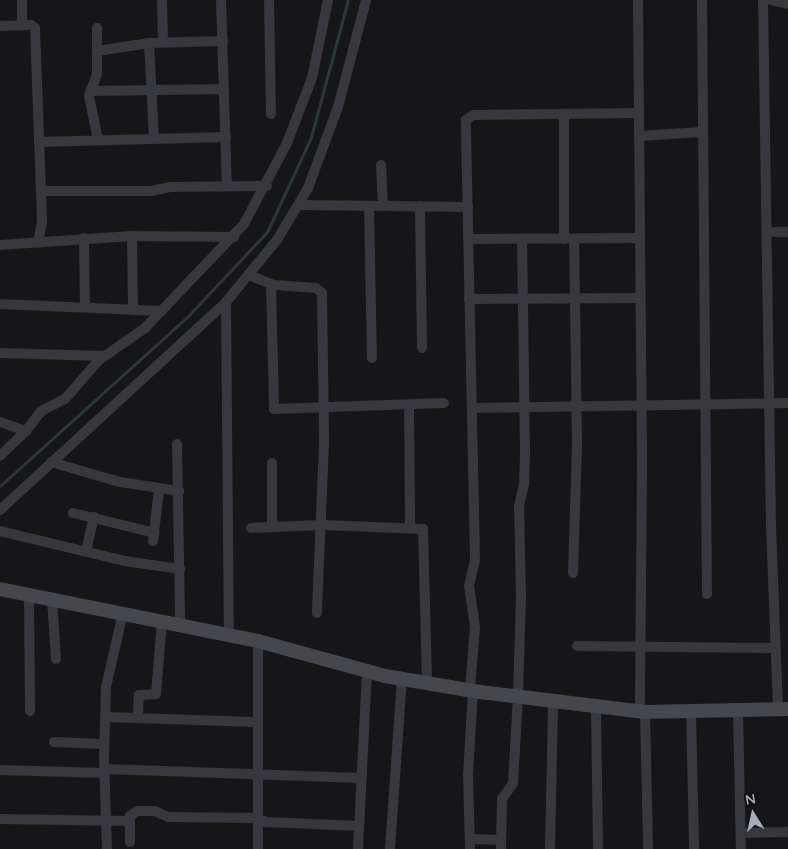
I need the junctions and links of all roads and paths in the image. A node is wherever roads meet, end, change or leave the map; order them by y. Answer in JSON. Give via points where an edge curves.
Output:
{"nodes":[{"id":1,"x":22,"y":0,"type":"edge"},
{"id":2,"x":162,"y":0,"type":"edge"},
{"id":3,"x":221,"y":0,"type":"edge"},
{"id":4,"x":269,"y":0,"type":"edge"},
{"id":5,"x":328,"y":0,"type":"edge"},
{"id":6,"x":366,"y":0,"type":"edge"},
{"id":7,"x":638,"y":0,"type":"edge"},
{"id":8,"x":702,"y":0,"type":"edge"},
{"id":9,"x":763,"y":0,"type":"edge"},
{"id":10,"x":772,"y":0,"type":"edge"},
{"id":11,"x":788,"y":4,"type":"edge"},
{"id":12,"x":22,"y":25,"type":"junction"},
{"id":13,"x":0,"y":26,"type":"edge"},
{"id":14,"x":97,"y":28,"type":"dead end"},
{"id":15,"x":223,"y":41,"type":"junction"},
{"id":16,"x":149,"y":42,"type":"junction"},
{"id":17,"x":163,"y":42,"type":"junction"},
{"id":18,"x":97,"y":51,"type":"junction"},
{"id":19,"x":224,"y":89,"type":"junction"},
{"id":20,"x":90,"y":91,"type":"junction"},
{"id":21,"x":152,"y":91,"type":"junction"},
{"id":22,"x":639,"y":112,"type":"junction"},
{"id":23,"x":271,"y":114,"type":"dead end"},
{"id":24,"x":564,"y":114,"type":"junction"},
{"id":25,"x":703,"y":132,"type":"junction"},
{"id":26,"x":639,"y":136,"type":"junction"},
{"id":27,"x":226,"y":137,"type":"junction"},
{"id":28,"x":154,"y":139,"type":"junction"},
{"id":29,"x":98,"y":140,"type":"junction"},
{"id":30,"x":39,"y":142,"type":"junction"},
{"id":31,"x":381,"y":166,"type":"dead end"},
{"id":32,"x":227,"y":186,"type":"junction"},
{"id":33,"x":267,"y":186,"type":"junction"},
{"id":34,"x":41,"y":191,"type":"junction"},
{"id":35,"x":299,"y":205,"type":"junction"},
{"id":36,"x":368,"y":206,"type":"junction"},
{"id":37,"x":383,"y":206,"type":"junction"},
{"id":38,"x":420,"y":206,"type":"junction"},
{"id":39,"x":468,"y":207,"type":"junction"},
{"id":40,"x":767,"y":232,"type":"junction"},
{"id":41,"x":788,"y":232,"type":"edge"},
{"id":42,"x":132,"y":236,"type":"junction"},
{"id":43,"x":234,"y":237,"type":"junction"},
{"id":44,"x":84,"y":238,"type":"junction"},
{"id":45,"x":638,"y":238,"type":"junction"},
{"id":46,"x":468,"y":239,"type":"junction"},
{"id":47,"x":522,"y":239,"type":"junction"},
{"id":48,"x":569,"y":239,"type":"junction"},
{"id":49,"x":38,"y":243,"type":"junction"},
{"id":50,"x":0,"y":245,"type":"edge"},
{"id":51,"x":249,"y":275,"type":"junction"},
{"id":52,"x":271,"y":284,"type":"junction"},
{"id":53,"x":523,"y":298,"type":"junction"},
{"id":54,"x":574,"y":298,"type":"junction"},
{"id":55,"x":640,"y":298,"type":"junction"},
{"id":56,"x":470,"y":299,"type":"junction"},
{"id":57,"x":226,"y":302,"type":"junction"},
{"id":58,"x":0,"y":304,"type":"edge"},
{"id":59,"x":85,"y":307,"type":"junction"},
{"id":60,"x":132,"y":310,"type":"junction"},
{"id":61,"x":162,"y":311,"type":"junction"},
{"id":62,"x":422,"y":348,"type":"dead end"},
{"id":63,"x":0,"y":353,"type":"edge"},
{"id":64,"x":105,"y":356,"type":"junction"},
{"id":65,"x":372,"y":358,"type":"dead end"},
{"id":66,"x":444,"y":403,"type":"dead end"},
{"id":67,"x":770,"y":403,"type":"junction"},
{"id":68,"x":788,"y":403,"type":"edge"},
{"id":69,"x":409,"y":405,"type":"junction"},
{"id":70,"x":641,"y":405,"type":"junction"},
{"id":71,"x":706,"y":405,"type":"junction"},
{"id":72,"x":576,"y":406,"type":"junction"},
{"id":73,"x":524,"y":407,"type":"junction"},
{"id":74,"x":472,"y":408,"type":"junction"},
{"id":75,"x":324,"y":410,"type":"junction"},
{"id":76,"x":0,"y":422,"type":"edge"},
{"id":77,"x":26,"y":431,"type":"junction"},
{"id":78,"x":177,"y":444,"type":"dead end"},
{"id":79,"x":0,"y":456,"type":"edge"},
{"id":80,"x":51,"y":462,"type":"junction"},
{"id":81,"x":272,"y":463,"type":"dead end"},
{"id":82,"x":159,"y":490,"type":"junction"},
{"id":83,"x":179,"y":491,"type":"junction"},
{"id":84,"x":0,"y":510,"type":"edge"},
{"id":85,"x":73,"y":513,"type":"dead end"},
{"id":86,"x":94,"y":517,"type":"junction"},
{"id":87,"x":322,"y":525,"type":"junction"},
{"id":88,"x":272,"y":527,"type":"junction"},
{"id":89,"x":410,"y":527,"type":"junction"},
{"id":90,"x":251,"y":528,"type":"dead end"},
{"id":91,"x":0,"y":531,"type":"edge"},
{"id":92,"x":86,"y":552,"type":"junction"},
{"id":93,"x":180,"y":569,"type":"junction"},
{"id":94,"x":573,"y":573,"type":"dead end"},
{"id":95,"x":0,"y":589,"type":"edge"},
{"id":96,"x":707,"y":594,"type":"dead end"},
{"id":97,"x":29,"y":595,"type":"junction"},
{"id":98,"x":52,"y":599,"type":"junction"},
{"id":99,"x":317,"y":612,"type":"dead end"},
{"id":100,"x":123,"y":613,"type":"junction"},
{"id":101,"x":162,"y":621,"type":"junction"},
{"id":102,"x":180,"y":624,"type":"junction"},
{"id":103,"x":229,"y":635,"type":"junction"},
{"id":104,"x":258,"y":641,"type":"junction"},
{"id":105,"x":577,"y":646,"type":"dead end"},
{"id":106,"x":640,"y":647,"type":"junction"},
{"id":107,"x":775,"y":648,"type":"junction"},
{"id":108,"x":56,"y":659,"type":"dead end"},
{"id":109,"x":366,"y":671,"type":"junction"},
{"id":110,"x":402,"y":679,"type":"junction"},
{"id":111,"x":427,"y":683,"type":"junction"},
{"id":112,"x":471,"y":690,"type":"junction"},
{"id":113,"x":518,"y":696,"type":"junction"},
{"id":114,"x":553,"y":701,"type":"junction"},
{"id":115,"x":596,"y":706,"type":"junction"},
{"id":116,"x":783,"y":709,"type":"edge"},
{"id":117,"x":30,"y":711,"type":"dead end"},
{"id":118,"x":738,"y":711,"type":"junction"},
{"id":119,"x":643,"y":712,"type":"junction"},
{"id":120,"x":691,"y":712,"type":"junction"},
{"id":121,"x":105,"y":717,"type":"junction"},
{"id":122,"x":138,"y":718,"type":"junction"},
{"id":123,"x":256,"y":722,"type":"junction"},
{"id":124,"x":54,"y":742,"type":"dead end"},
{"id":125,"x":104,"y":744,"type":"junction"},
{"id":126,"x":0,"y":770,"type":"edge"},
{"id":127,"x":105,"y":771,"type":"junction"},
{"id":128,"x":256,"y":772,"type":"junction"},
{"id":129,"x":361,"y":778,"type":"junction"},
{"id":130,"x":256,"y":818,"type":"junction"},
{"id":131,"x":0,"y":819,"type":"edge"},
{"id":132,"x":106,"y":821,"type":"junction"},
{"id":133,"x":130,"y":821,"type":"junction"},
{"id":134,"x":359,"y":826,"type":"junction"},
{"id":135,"x":741,"y":832,"type":"junction"},
{"id":136,"x":788,"y":832,"type":"edge"},
{"id":137,"x":130,"y":842,"type":"dead end"},
{"id":138,"x":470,"y":844,"type":"edge"},
{"id":139,"x":501,"y":844,"type":"edge"},
{"id":140,"x":107,"y":849,"type":"edge"},
{"id":141,"x":258,"y":849,"type":"edge"},
{"id":142,"x":358,"y":849,"type":"edge"},
{"id":143,"x":390,"y":849,"type":"edge"},
{"id":144,"x":550,"y":849,"type":"edge"},
{"id":145,"x":598,"y":849,"type":"edge"},
{"id":146,"x":648,"y":849,"type":"edge"},
{"id":147,"x":694,"y":849,"type":"edge"},
{"id":148,"x":741,"y":849,"type":"edge"}],
"edges":[{"from":1,"to":12,"type":"street"},
{"from":2,"to":17,"type":"street"},
{"from":3,"to":15,"type":"street"},
{"from":4,"to":23,"type":"street"},
{"from":5,"to":33,"type":"street","via":[[312,78]]},
{"from":6,"to":35,"type":"street","via":[[338,107]]},
{"from":7,"to":22,"type":"street"},
{"from":8,"to":25,"type":"street"},
{"from":9,"to":40,"type":"street"},
{"from":10,"to":11,"type":"street"},
{"from":12,"to":13,"type":"street"},
{"from":12,"to":30,"type":"street","via":[[35,28]]},
{"from":14,"to":18,"type":"street"},
{"from":15,"to":17,"type":"street"},
{"from":15,"to":19,"type":"street"},
{"from":16,"to":17,"type":"street"},
{"from":16,"to":18,"type":"street"},
{"from":16,"to":21,"type":"street"},
{"from":18,"to":20,"type":"street","via":[[97,74]]},
{"from":19,"to":21,"type":"street"},
{"from":19,"to":27,"type":"street"},
{"from":20,"to":21,"type":"street"},
{"from":20,"to":29,"type":"street","via":[[89,104]]},
{"from":21,"to":28,"type":"street"},
{"from":22,"to":24,"type":"street"},
{"from":22,"to":26,"type":"street"},
{"from":24,"to":39,"type":"street","via":[[468,116]]},
{"from":24,"to":48,"type":"street"},
{"from":25,"to":26,"type":"street"},
{"from":25,"to":71,"type":"street"},
{"from":26,"to":45,"type":"street"},
{"from":27,"to":28,"type":"street"},
{"from":27,"to":32,"type":"street"},
{"from":28,"to":29,"type":"street"},
{"from":29,"to":30,"type":"street"},
{"from":30,"to":34,"type":"street"},
{"from":31,"to":37,"type":"street"},
{"from":32,"to":33,"type":"street"},
{"from":32,"to":34,"type":"street","via":[[170,187],[151,191]]},
{"from":33,"to":43,"type":"street"},
{"from":34,"to":49,"type":"street","via":[[42,221]]},
{"from":35,"to":36,"type":"street"},
{"from":35,"to":51,"type":"street"},
{"from":36,"to":37,"type":"street"},
{"from":36,"to":65,"type":"street"},
{"from":37,"to":38,"type":"street"},
{"from":38,"to":39,"type":"street"},
{"from":38,"to":62,"type":"street"},
{"from":39,"to":46,"type":"street"},
{"from":40,"to":41,"type":"street"},
{"from":40,"to":67,"type":"street"},
{"from":42,"to":43,"type":"street"},
{"from":42,"to":44,"type":"street"},
{"from":42,"to":60,"type":"street"},
{"from":43,"to":61,"type":"street"},
{"from":44,"to":49,"type":"street"},
{"from":44,"to":59,"type":"street"},
{"from":45,"to":48,"type":"street"},
{"from":45,"to":55,"type":"street"},
{"from":46,"to":47,"type":"street"},
{"from":46,"to":56,"type":"street"},
{"from":47,"to":48,"type":"street"},
{"from":47,"to":53,"type":"street"},
{"from":48,"to":54,"type":"street"},
{"from":49,"to":50,"type":"street"},
{"from":51,"to":52,"type":"street"},
{"from":51,"to":57,"type":"street"},
{"from":52,"to":75,"type":"street","via":[[321,291]]},
{"from":52,"to":75,"type":"street","via":[[272,407],[280,411]]},
{"from":53,"to":54,"type":"street"},
{"from":53,"to":56,"type":"street"},
{"from":53,"to":73,"type":"street"},
{"from":54,"to":55,"type":"street"},
{"from":54,"to":72,"type":"street"},
{"from":55,"to":70,"type":"street"},
{"from":56,"to":74,"type":"street"},
{"from":57,"to":80,"type":"street"},
{"from":57,"to":103,"type":"street"},
{"from":58,"to":59,"type":"street"},
{"from":59,"to":60,"type":"street"},
{"from":60,"to":61,"type":"street"},
{"from":61,"to":64,"type":"street","via":[[137,335]]},
{"from":63,"to":64,"type":"street"},
{"from":64,"to":77,"type":"street","via":[[65,398],[41,411]]},
{"from":66,"to":69,"type":"street"},
{"from":67,"to":68,"type":"street"},
{"from":67,"to":71,"type":"street"},
{"from":67,"to":107,"type":"street"},
{"from":69,"to":75,"type":"street"},
{"from":69,"to":89,"type":"street"},
{"from":70,"to":71,"type":"street"},
{"from":70,"to":72,"type":"street"},
{"from":70,"to":106,"type":"street"},
{"from":71,"to":96,"type":"street"},
{"from":72,"to":73,"type":"street"},
{"from":72,"to":94,"type":"street"},
{"from":73,"to":74,"type":"street"},
{"from":73,"to":113,"type":"street","via":[[524,479],[519,506]]},
{"from":74,"to":112,"type":"street","via":[[475,560],[469,586],[475,627]]},
{"from":75,"to":87,"type":"street"},
{"from":76,"to":77,"type":"street"},
{"from":77,"to":79,"type":"street"},
{"from":78,"to":83,"type":"street"},
{"from":80,"to":82,"type":"street"},
{"from":80,"to":84,"type":"street"},
{"from":81,"to":88,"type":"street"},
{"from":82,"to":83,"type":"street"},
{"from":82,"to":86,"type":"street","via":[[154,537]]},
{"from":83,"to":93,"type":"street"},
{"from":85,"to":86,"type":"street"},
{"from":86,"to":92,"type":"street"},
{"from":87,"to":88,"type":"street"},
{"from":87,"to":89,"type":"street"},
{"from":87,"to":99,"type":"street"},
{"from":88,"to":90,"type":"street"},
{"from":89,"to":111,"type":"street","via":[[421,528],[424,534]]},
{"from":91,"to":92,"type":"street"},
{"from":92,"to":93,"type":"street"},
{"from":93,"to":102,"type":"street"},
{"from":95,"to":97,"type":"street"},
{"from":97,"to":98,"type":"street"},
{"from":97,"to":117,"type":"street"},
{"from":98,"to":100,"type":"street"},
{"from":98,"to":108,"type":"street"},
{"from":100,"to":101,"type":"street"},
{"from":100,"to":121,"type":"street","via":[[108,668]]},
{"from":101,"to":102,"type":"street"},
{"from":101,"to":122,"type":"street","via":[[156,694],[139,696]]},
{"from":102,"to":103,"type":"street"},
{"from":103,"to":104,"type":"street"},
{"from":104,"to":109,"type":"street"},
{"from":104,"to":123,"type":"street"},
{"from":105,"to":106,"type":"street"},
{"from":106,"to":107,"type":"street"},
{"from":106,"to":119,"type":"street"},
{"from":107,"to":116,"type":"street"},
{"from":109,"to":110,"type":"street"},
{"from":109,"to":129,"type":"street"},
{"from":110,"to":111,"type":"street"},
{"from":110,"to":143,"type":"street"},
{"from":111,"to":112,"type":"street"},
{"from":112,"to":113,"type":"street"},
{"from":112,"to":138,"type":"street"},
{"from":113,"to":114,"type":"street"},
{"from":113,"to":139,"type":"street","via":[[513,778],[502,799]]},
{"from":114,"to":115,"type":"street"},
{"from":114,"to":144,"type":"street"},
{"from":115,"to":119,"type":"street"},
{"from":115,"to":145,"type":"street"},
{"from":116,"to":118,"type":"street"},
{"from":118,"to":120,"type":"street"},
{"from":118,"to":135,"type":"street"},
{"from":119,"to":120,"type":"street"},
{"from":119,"to":146,"type":"street"},
{"from":120,"to":147,"type":"street"},
{"from":121,"to":122,"type":"street"},
{"from":121,"to":125,"type":"street"},
{"from":122,"to":123,"type":"street"},
{"from":123,"to":128,"type":"street"},
{"from":124,"to":125,"type":"street"},
{"from":125,"to":127,"type":"street"},
{"from":126,"to":127,"type":"street"},
{"from":127,"to":128,"type":"street"},
{"from":127,"to":132,"type":"street"},
{"from":128,"to":129,"type":"street"},
{"from":128,"to":130,"type":"street"},
{"from":129,"to":134,"type":"street"},
{"from":130,"to":133,"type":"street","via":[[168,817],[149,810],[132,812]]},
{"from":130,"to":134,"type":"street","via":[[266,822]]},
{"from":130,"to":141,"type":"street"},
{"from":131,"to":132,"type":"street"},
{"from":132,"to":133,"type":"street"},
{"from":132,"to":140,"type":"street"},
{"from":133,"to":137,"type":"street"},
{"from":134,"to":142,"type":"street"},
{"from":135,"to":136,"type":"street"},
{"from":135,"to":148,"type":"street"},
{"from":138,"to":139,"type":"street"}]}
